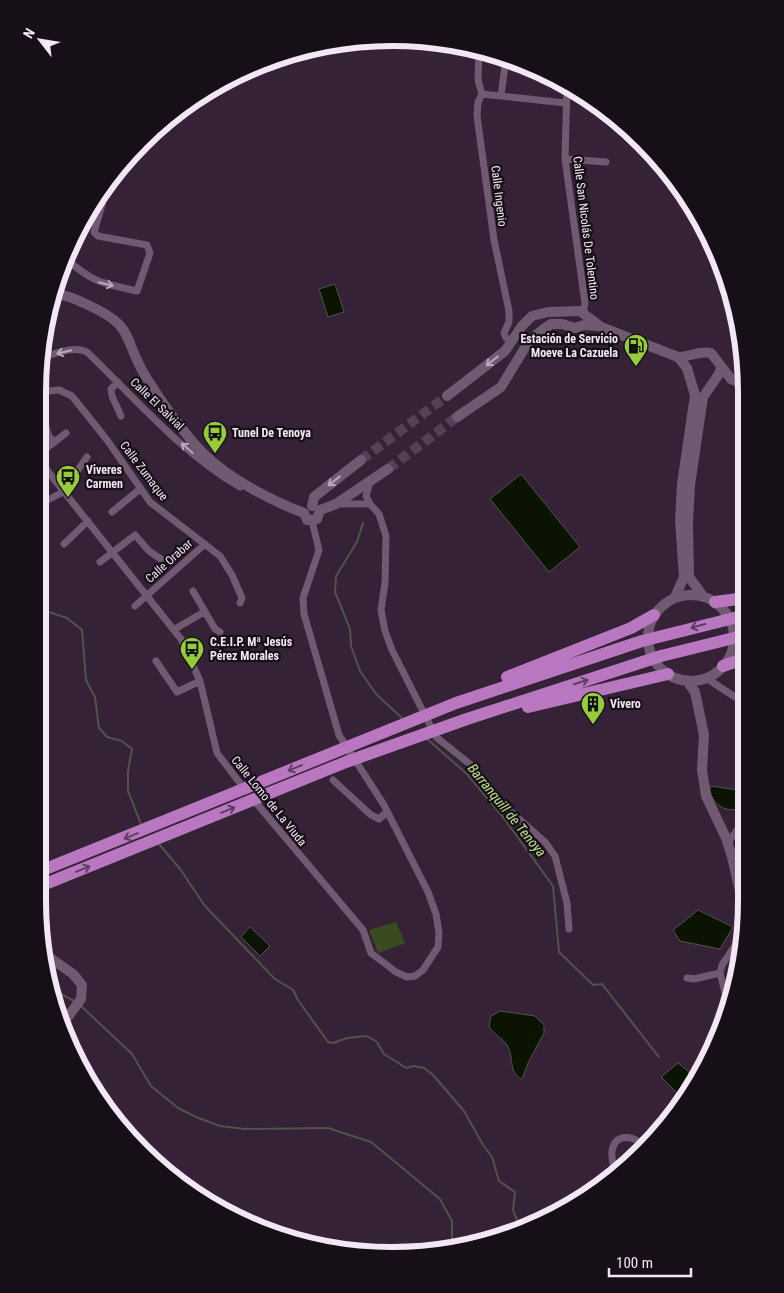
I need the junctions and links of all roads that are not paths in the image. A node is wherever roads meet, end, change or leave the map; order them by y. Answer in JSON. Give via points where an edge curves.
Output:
{"nodes":[{"id":1,"x":479,"y":57,"type":"edge"},
{"id":2,"x":505,"y":66,"type":"edge"},
{"id":3,"x":482,"y":94,"type":"junction"},
{"id":4,"x":567,"y":94,"type":"edge"},
{"id":5,"x":501,"y":96,"type":"junction"},
{"id":6,"x":565,"y":103,"type":"junction"},
{"id":7,"x":565,"y":159,"type":"junction"},
{"id":8,"x":606,"y":162,"type":"dead end"},
{"id":9,"x":102,"y":205,"type":"edge"},
{"id":10,"x":72,"y":264,"type":"edge"},
{"id":11,"x":61,"y":295,"type":"edge"},
{"id":12,"x":581,"y":317,"type":"junction"},
{"id":13,"x":512,"y":340,"type":"junction"},
{"id":14,"x":48,"y":356,"type":"edge"},
{"id":15,"x":692,"y":356,"type":"junction"},
{"id":16,"x":678,"y":357,"type":"junction"},
{"id":17,"x":721,"y":367,"type":"junction"},
{"id":18,"x":687,"y":368,"type":"junction"},
{"id":19,"x":732,"y":379,"type":"junction"},
{"id":20,"x":692,"y":380,"type":"junction"},
{"id":21,"x":738,"y":381,"type":"edge"},
{"id":22,"x":118,"y":382,"type":"junction"},
{"id":23,"x":713,"y":382,"type":"junction"},
{"id":24,"x":46,"y":391,"type":"edge"},
{"id":25,"x":448,"y":396,"type":"tunnel mouth"},
{"id":26,"x":121,"y":416,"type":"dead end"},
{"id":27,"x":457,"y":417,"type":"tunnel mouth"},
{"id":28,"x":46,"y":427,"type":"edge"},
{"id":29,"x":66,"y":433,"type":"dead end"},
{"id":30,"x":55,"y":442,"type":"junction"},
{"id":31,"x":46,"y":449,"type":"edge"},
{"id":32,"x":87,"y":457,"type":"dead end"},
{"id":33,"x":360,"y":460,"type":"tunnel mouth"},
{"id":34,"x":388,"y":469,"type":"tunnel mouth"},
{"id":35,"x":47,"y":470,"type":"edge"},
{"id":36,"x":371,"y":481,"type":"junction"},
{"id":37,"x":140,"y":488,"type":"junction"},
{"id":38,"x":63,"y":489,"type":"junction"},
{"id":39,"x":256,"y":490,"type":"junction"},
{"id":40,"x":46,"y":499,"type":"edge"},
{"id":41,"x":336,"y":504,"type":"junction"},
{"id":42,"x":370,"y":504,"type":"junction"},
{"id":43,"x":316,"y":508,"type":"junction"},
{"id":44,"x":112,"y":512,"type":"dead end"},
{"id":45,"x":304,"y":513,"type":"junction"},
{"id":46,"x":88,"y":521,"type":"junction"},
{"id":47,"x":312,"y":521,"type":"junction"},
{"id":48,"x":64,"y":544,"type":"dead end"},
{"id":49,"x":205,"y":544,"type":"junction"},
{"id":50,"x":114,"y":552,"type":"junction"},
{"id":51,"x":100,"y":562,"type":"dead end"},
{"id":52,"x":166,"y":563,"type":"dead end"},
{"id":53,"x":193,"y":592,"type":"dead end"},
{"id":54,"x":148,"y":596,"type":"junction"},
{"id":55,"x":703,"y":596,"type":"junction"},
{"id":56,"x":675,"y":597,"type":"junction"},
{"id":57,"x":738,"y":599,"type":"edge"},
{"id":58,"x":715,"y":602,"type":"junction"},
{"id":59,"x":240,"y":603,"type":"dead end"},
{"id":60,"x":135,"y":606,"type":"dead end"},
{"id":61,"x":204,"y":612,"type":"junction"},
{"id":62,"x":654,"y":615,"type":"junction"},
{"id":63,"x":738,"y":617,"type":"edge"},
{"id":64,"x":175,"y":629,"type":"junction"},
{"id":65,"x":220,"y":632,"type":"dead end"},
{"id":66,"x":738,"y":637,"type":"edge"},
{"id":67,"x":156,"y":661,"type":"dead end"},
{"id":68,"x":738,"y":662,"type":"edge"},
{"id":69,"x":668,"y":674,"type":"junction"},
{"id":70,"x":711,"y":674,"type":"junction"},
{"id":71,"x":687,"y":680,"type":"junction"},
{"id":72,"x":200,"y":681,"type":"junction"},
{"id":73,"x":695,"y":692,"type":"junction"},
{"id":74,"x":738,"y":698,"type":"edge"},
{"id":75,"x":454,"y":701,"type":"junction"},
{"id":76,"x":468,"y":721,"type":"junction"},
{"id":77,"x":333,"y":780,"type":"dead end"},
{"id":78,"x":387,"y":812,"type":"junction"},
{"id":79,"x":180,"y":823,"type":"junction"},
{"id":80,"x":738,"y":829,"type":"edge"},
{"id":81,"x":728,"y":843,"type":"junction"},
{"id":82,"x":46,"y":869,"type":"edge"},
{"id":83,"x":46,"y":883,"type":"edge"},
{"id":84,"x":738,"y":885,"type":"edge"},
{"id":85,"x":568,"y":929,"type":"dead end"},
{"id":86,"x":735,"y":945,"type":"edge"},
{"id":87,"x":51,"y":959,"type":"edge"},
{"id":88,"x":720,"y":973,"type":"junction"},
{"id":89,"x":687,"y":978,"type":"dead end"},
{"id":90,"x":725,"y":993,"type":"edge"},
{"id":91,"x":67,"y":1018,"type":"edge"},
{"id":92,"x":639,"y":1142,"type":"edge"},
{"id":93,"x":614,"y":1166,"type":"edge"}],
"edges":[{"from":1,"to":3,"type":"street","name":"Calle Ingenio","via":[[478,80]]},
{"from":2,"to":5,"type":"street"},
{"from":3,"to":5,"type":"street"},
{"from":3,"to":13,"type":"street","name":"Calle Ingenio","via":[[477,116],[494,240],[509,311],[509,322],[504,332],[506,338]]},
{"from":4,"to":6,"type":"street","name":"Calle San Nicolás De Tolentino"},
{"from":5,"to":6,"type":"street"},
{"from":6,"to":7,"type":"street","name":"Calle San Nicolás De Tolentino"},
{"from":7,"to":8,"type":"street"},
{"from":7,"to":12,"type":"street","name":"Calle San Nicolás De Tolentino","via":[[585,303]]},
{"from":10,"to":9,"type":"street","one_way":true,"via":[[100,283],[137,291],[150,253],[148,245],[98,236],[94,232]]},
{"from":11,"to":39,"type":"main road","via":[[108,314],[125,330],[146,378],[194,443],[221,468]]},
{"from":12,"to":13,"type":"main road","via":[[548,312],[532,316]]},
{"from":12,"to":16,"type":"main road"},
{"from":12,"to":27,"type":"main road","via":[[569,321],[572,326],[551,324],[542,330],[529,341],[501,387]]},
{"from":13,"to":25,"type":"main road","one_way":true,"via":[[505,351]]},
{"from":22,"to":14,"type":"street","name":"Calle El Salvial","one_way":true,"via":[[81,349]]},
{"from":15,"to":16,"type":"main road"},
{"from":15,"to":17,"type":"main road","via":[[700,352],[711,353]]},
{"from":15,"to":18,"type":"main road"},
{"from":16,"to":18,"type":"main road"},
{"from":17,"to":19,"type":"main road"},
{"from":17,"to":23,"type":"main road"},
{"from":18,"to":20,"type":"main road"},
{"from":19,"to":21,"type":"main road"},
{"from":19,"to":23,"type":"main road"},
{"from":20,"to":23,"type":"main road","via":[[702,384]]},
{"from":20,"to":56,"type":"main road","via":[[694,396],[680,521],[684,577]]},
{"from":22,"to":26,"type":"street","via":[[112,389],[112,396]]},
{"from":39,"to":22,"type":"street","name":"Calle El Salvial","one_way":true,"via":[[247,491],[216,474]]},
{"from":23,"to":55,"type":"main road","via":[[704,393],[701,405],[688,521],[690,577]]},
{"from":24,"to":37,"type":"street","name":"Calle Zumaque","via":[[59,390],[72,396]]},
{"from":28,"to":30,"type":"street","via":[[49,437]]},
{"from":29,"to":30,"type":"street"},
{"from":30,"to":31,"type":"street"},
{"from":32,"to":38,"type":"street"},
{"from":33,"to":43,"type":"main road","one_way":true,"via":[[314,497]]},
{"from":34,"to":36,"type":"main road"},
{"from":35,"to":38,"type":"street","name":"Calle Lomo de La Viuda"},
{"from":36,"to":41,"type":"main road"},
{"from":36,"to":42,"type":"street","via":[[366,496]]},
{"from":37,"to":44,"type":"street"},
{"from":37,"to":49,"type":"street","name":"Calle Zumaque","via":[[162,513]]},
{"from":38,"to":40,"type":"street"},
{"from":38,"to":46,"type":"street","name":"Calle Lomo de La Viuda"},
{"from":39,"to":45,"type":"main road","via":[[274,502]]},
{"from":41,"to":42,"type":"street"},
{"from":41,"to":43,"type":"main road"},
{"from":42,"to":85,"type":"street","via":[[379,514],[386,536],[382,610],[392,650],[436,737],[471,765],[488,788],[519,821],[545,842],[555,856],[567,902]]},
{"from":43,"to":45,"type":"main road","via":[[307,507]]},
{"from":43,"to":47,"type":"main road","via":[[318,517]]},
{"from":45,"to":47,"type":"main road","via":[[307,520]]},
{"from":46,"to":48,"type":"street"},
{"from":46,"to":50,"type":"street","name":"Calle Lomo de La Viuda"},
{"from":47,"to":78,"type":"street","via":[[319,550],[303,598],[304,614],[339,735]]},
{"from":49,"to":54,"type":"street","name":"Calle Orabar"},
{"from":49,"to":59,"type":"street","name":"Calle Zumaque","via":[[220,556],[232,574],[242,598]]},
{"from":50,"to":51,"type":"street"},
{"from":50,"to":52,"type":"street","via":[[135,535]]},
{"from":50,"to":54,"type":"street","name":"Calle Lomo de La Viuda"},
{"from":53,"to":61,"type":"street"},
{"from":54,"to":60,"type":"street","name":"Calle Orabar"},
{"from":54,"to":64,"type":"street","name":"Calle Lomo de La Viuda"},
{"from":55,"to":56,"type":"main road"},
{"from":55,"to":58,"type":"main road"},
{"from":56,"to":62,"type":"main road"},
{"from":57,"to":58,"type":"highway"},
{"from":58,"to":70,"type":"main road","via":[[726,612],[732,625],[733,642],[731,654]]},
{"from":61,"to":64,"type":"street"},
{"from":61,"to":65,"type":"street"},
{"from":62,"to":69,"type":"main road","via":[[649,628],[651,654]]},
{"from":62,"to":75,"type":"highway","via":[[614,635]]},
{"from":63,"to":75,"type":"highway","one_way":true,"via":[[642,641]]},
{"from":64,"to":72,"type":"street","name":"Calle Lomo de La Viuda"},
{"from":76,"to":66,"type":"highway","one_way":true,"via":[[661,656]]},
{"from":67,"to":72,"type":"street","via":[[177,692]]},
{"from":68,"to":70,"type":"highway"},
{"from":69,"to":71,"type":"main road"},
{"from":69,"to":76,"type":"highway"},
{"from":70,"to":71,"type":"main road"},
{"from":70,"to":73,"type":"main road"},
{"from":70,"to":74,"type":"street","via":[[718,686]]},
{"from":71,"to":73,"type":"main road"},
{"from":72,"to":78,"type":"street","name":"Calle Lomo de La Viuda","via":[[218,753],[231,773],[362,930],[371,953],[396,972],[407,977],[415,976],[432,959],[438,947],[436,914]]},
{"from":73,"to":81,"type":"main road","via":[[704,735],[704,790]]},
{"from":75,"to":79,"type":"highway","one_way":true,"via":[[339,748]]},
{"from":79,"to":76,"type":"highway","one_way":true},
{"from":77,"to":78,"type":"street","via":[[370,815],[379,819]]},
{"from":79,"to":82,"type":"highway","one_way":true},
{"from":83,"to":79,"type":"highway","one_way":true},
{"from":80,"to":81,"type":"street"},
{"from":81,"to":84,"type":"main road"},
{"from":86,"to":88,"type":"street"},
{"from":87,"to":91,"type":"main road","via":[[79,979],[83,991]]},
{"from":88,"to":89,"type":"street"},
{"from":88,"to":90,"type":"street"},
{"from":92,"to":93,"type":"street","via":[[631,1137],[617,1141],[612,1149]]}]}
